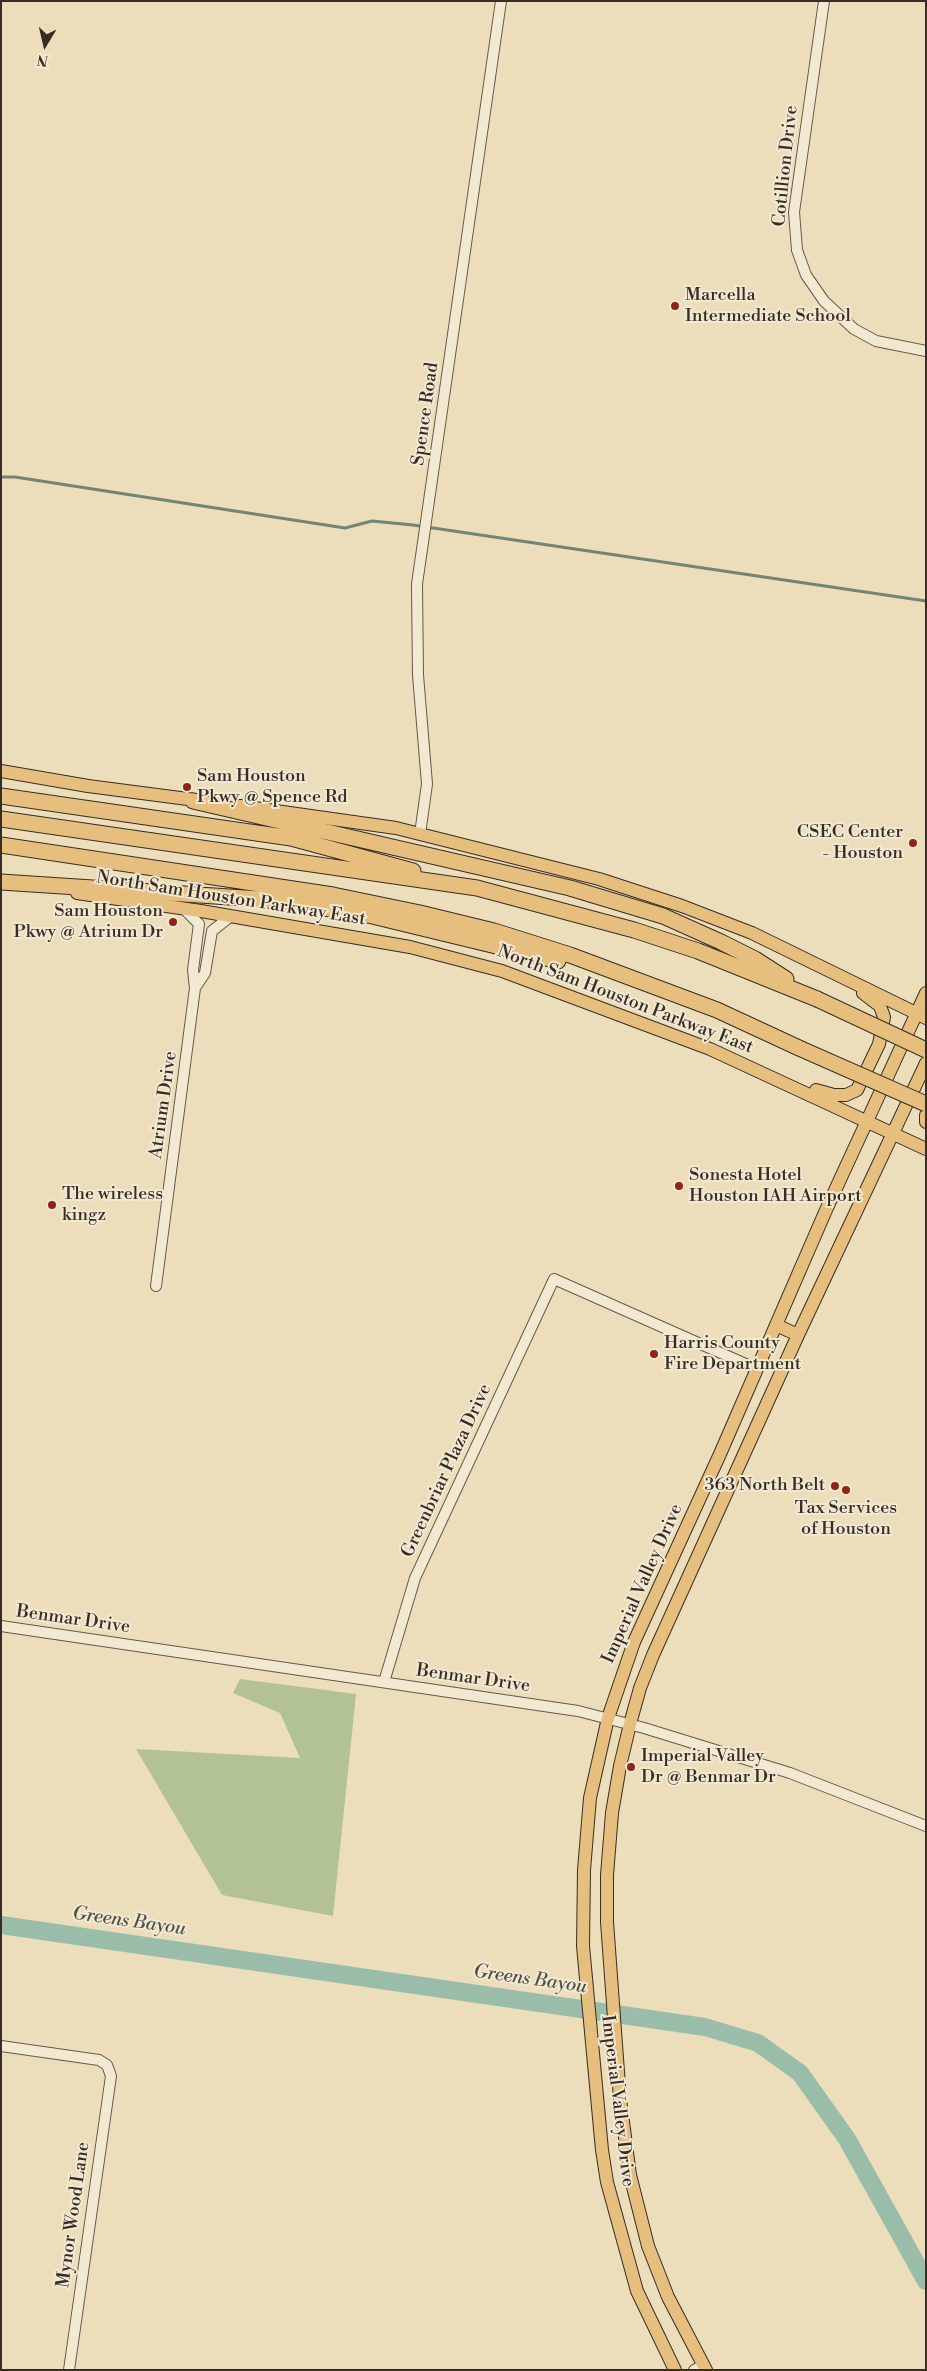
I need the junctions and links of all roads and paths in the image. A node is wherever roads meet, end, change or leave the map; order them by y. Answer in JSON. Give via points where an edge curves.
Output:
{"nodes":[{"id":1,"x":501,"y":1,"type":"edge"},
{"id":2,"x":824,"y":1,"type":"edge"},
{"id":3,"x":926,"y":351,"type":"edge"},
{"id":4,"x":1,"y":771,"type":"edge"},
{"id":5,"x":1,"y":796,"type":"edge"},
{"id":6,"x":193,"y":801,"type":"junction"},
{"id":7,"x":1,"y":819,"type":"edge"},
{"id":8,"x":420,"y":834,"type":"junction"},
{"id":9,"x":1,"y":845,"type":"edge"},
{"id":10,"x":1,"y":882,"type":"edge"},
{"id":11,"x":477,"y":888,"type":"junction"},
{"id":12,"x":183,"y":908,"type":"junction"},
{"id":13,"x":230,"y":916,"type":"junction"},
{"id":14,"x":850,"y":980,"type":"junction"},
{"id":15,"x":645,"y":982,"type":"junction"},
{"id":16,"x":195,"y":988,"type":"junction"},
{"id":17,"x":926,"y":993,"type":"edge"},
{"id":18,"x":816,"y":999,"type":"junction"},
{"id":19,"x":921,"y":1016,"type":"edge"},
{"id":20,"x":926,"y":1050,"type":"edge"},
{"id":21,"x":926,"y":1063,"type":"edge"},
{"id":22,"x":782,"y":1081,"type":"junction"},
{"id":23,"x":926,"y":1104,"type":"edge"},
{"id":24,"x":926,"y":1115,"type":"edge"},
{"id":25,"x":867,"y":1120,"type":"junction"},
{"id":26,"x":926,"y":1122,"type":"edge"},
{"id":27,"x":894,"y":1133,"type":"junction"},
{"id":28,"x":926,"y":1148,"type":"edge"},
{"id":29,"x":156,"y":1286,"type":"dead end"},
{"id":30,"x":776,"y":1325,"type":"junction"},
{"id":31,"x":798,"y":1335,"type":"junction"},
{"id":32,"x":757,"y":1369,"type":"junction"},
{"id":33,"x":1,"y":1626,"type":"edge"},
{"id":34,"x":384,"y":1682,"type":"junction"},
{"id":35,"x":608,"y":1718,"type":"junction"},
{"id":36,"x":630,"y":1724,"type":"junction"},
{"id":37,"x":926,"y":1826,"type":"edge"},
{"id":38,"x":584,"y":1884,"type":"junction"},
{"id":39,"x":607,"y":1884,"type":"junction"},
{"id":40,"x":1,"y":2046,"type":"edge"},
{"id":41,"x":701,"y":2368,"type":"edge"},
{"id":42,"x":69,"y":2370,"type":"edge"},
{"id":43,"x":675,"y":2370,"type":"edge"}],
"edges":[{"from":1,"to":8,"type":"street","name":"Spence Road","via":[[417,584],[418,674],[427,784]]},
{"from":2,"to":3,"type":"street","name":"Cotillion Drive","via":[[794,212],[797,250],[806,275],[824,301],[854,329],[876,341]]},
{"from":4,"to":6,"type":"main road"},
{"from":5,"to":11,"type":"highway","via":[[291,838]]},
{"from":6,"to":8,"type":"main road","via":[[350,821]]},
{"from":6,"to":18,"type":"highway","via":[[570,888],[663,916],[755,959]]},
{"from":7,"to":11,"type":"highway"},
{"from":8,"to":14,"type":"main road","via":[[580,874],[675,904],[752,933]]},
{"from":9,"to":15,"type":"highway","name":"North Sam Houston Parkway East","via":[[407,909],[494,931]]},
{"from":10,"to":12,"type":"main road","name":"North Sam Houston Parkway East"},
{"from":10,"to":15,"type":"highway","via":[[260,899],[360,913]]},
{"from":11,"to":18,"type":"highway","via":[[634,930],[698,951]]},
{"from":12,"to":13,"type":"main road","name":"North Sam Houston Parkway East"},
{"from":12,"to":16,"type":"street","name":"Atrium Drive","via":[[199,924],[193,970]]},
{"from":13,"to":16,"type":"street","name":"Atrium Drive","via":[[212,930],[205,973]]},
{"from":13,"to":22,"type":"main road","name":"North Sam Houston Parkway East","via":[[410,947],[502,970],[710,1049]]},
{"from":14,"to":19,"type":"main road"},
{"from":14,"to":22,"type":"main road","via":[[880,1006],[884,1017],[879,1044],[857,1090],[846,1095],[834,1095]]},
{"from":15,"to":23,"type":"highway","name":"North Sam Houston Parkway East","bridge":true,"via":[[717,1010]]},
{"from":16,"to":29,"type":"street","name":"Atrium Drive"},
{"from":17,"to":19,"type":"main road","name":"Imperial Valley Drive"},
{"from":18,"to":20,"type":"highway","bridge":true},
{"from":19,"to":25,"type":"main road","name":"Imperial Valley Drive"},
{"from":21,"to":27,"type":"main road","name":"Imperial Valley Drive"},
{"from":22,"to":25,"type":"main road","name":"North Sam Houston Parkway East"},
{"from":24,"to":26,"type":"main road"},
{"from":25,"to":27,"type":"main road","name":"North Sam Houston Parkway East"},
{"from":25,"to":30,"type":"main road","name":"Imperial Valley Drive"},
{"from":27,"to":28,"type":"main road","name":"North Sam Houston Parkway East"},
{"from":27,"to":31,"type":"main road","name":"Imperial Valley Drive"},
{"from":30,"to":31,"type":"main road"},
{"from":30,"to":32,"type":"main road","name":"Imperial Valley Drive"},
{"from":31,"to":36,"type":"main road","name":"Imperial Valley Drive","via":[[668,1620],[640,1688]]},
{"from":32,"to":34,"type":"street","name":"Greenbriar Plaza Drive","via":[[554,1279],[415,1578]]},
{"from":32,"to":35,"type":"main road","name":"Imperial Valley Drive","via":[[648,1609]]},
{"from":33,"to":34,"type":"street","name":"Benmar Drive"},
{"from":34,"to":35,"type":"street","name":"Benmar Drive"},
{"from":35,"to":36,"type":"street","name":"Benmar Drive"},
{"from":35,"to":38,"type":"main road","name":"Imperial Valley Drive","via":[[590,1798]]},
{"from":36,"to":37,"type":"street","name":"Benmar Drive","via":[[790,1774]]},
{"from":36,"to":39,"type":"main road","name":"Imperial Valley Drive","via":[[612,1814]]},
{"from":38,"to":39,"type":"main road"},
{"from":38,"to":43,"type":"main road","name":"Imperial Valley Drive","via":[[585,1968],[591,2047],[607,2182],[638,2291]]},
{"from":39,"to":41,"type":"main road","name":"Imperial Valley Drive","via":[[610,1968],[630,2175],[646,2238],[668,2297]]},
{"from":40,"to":42,"type":"street","name":"Mynor Wood Lane","via":[[99,2060],[107,2065],[111,2076]]}]}
